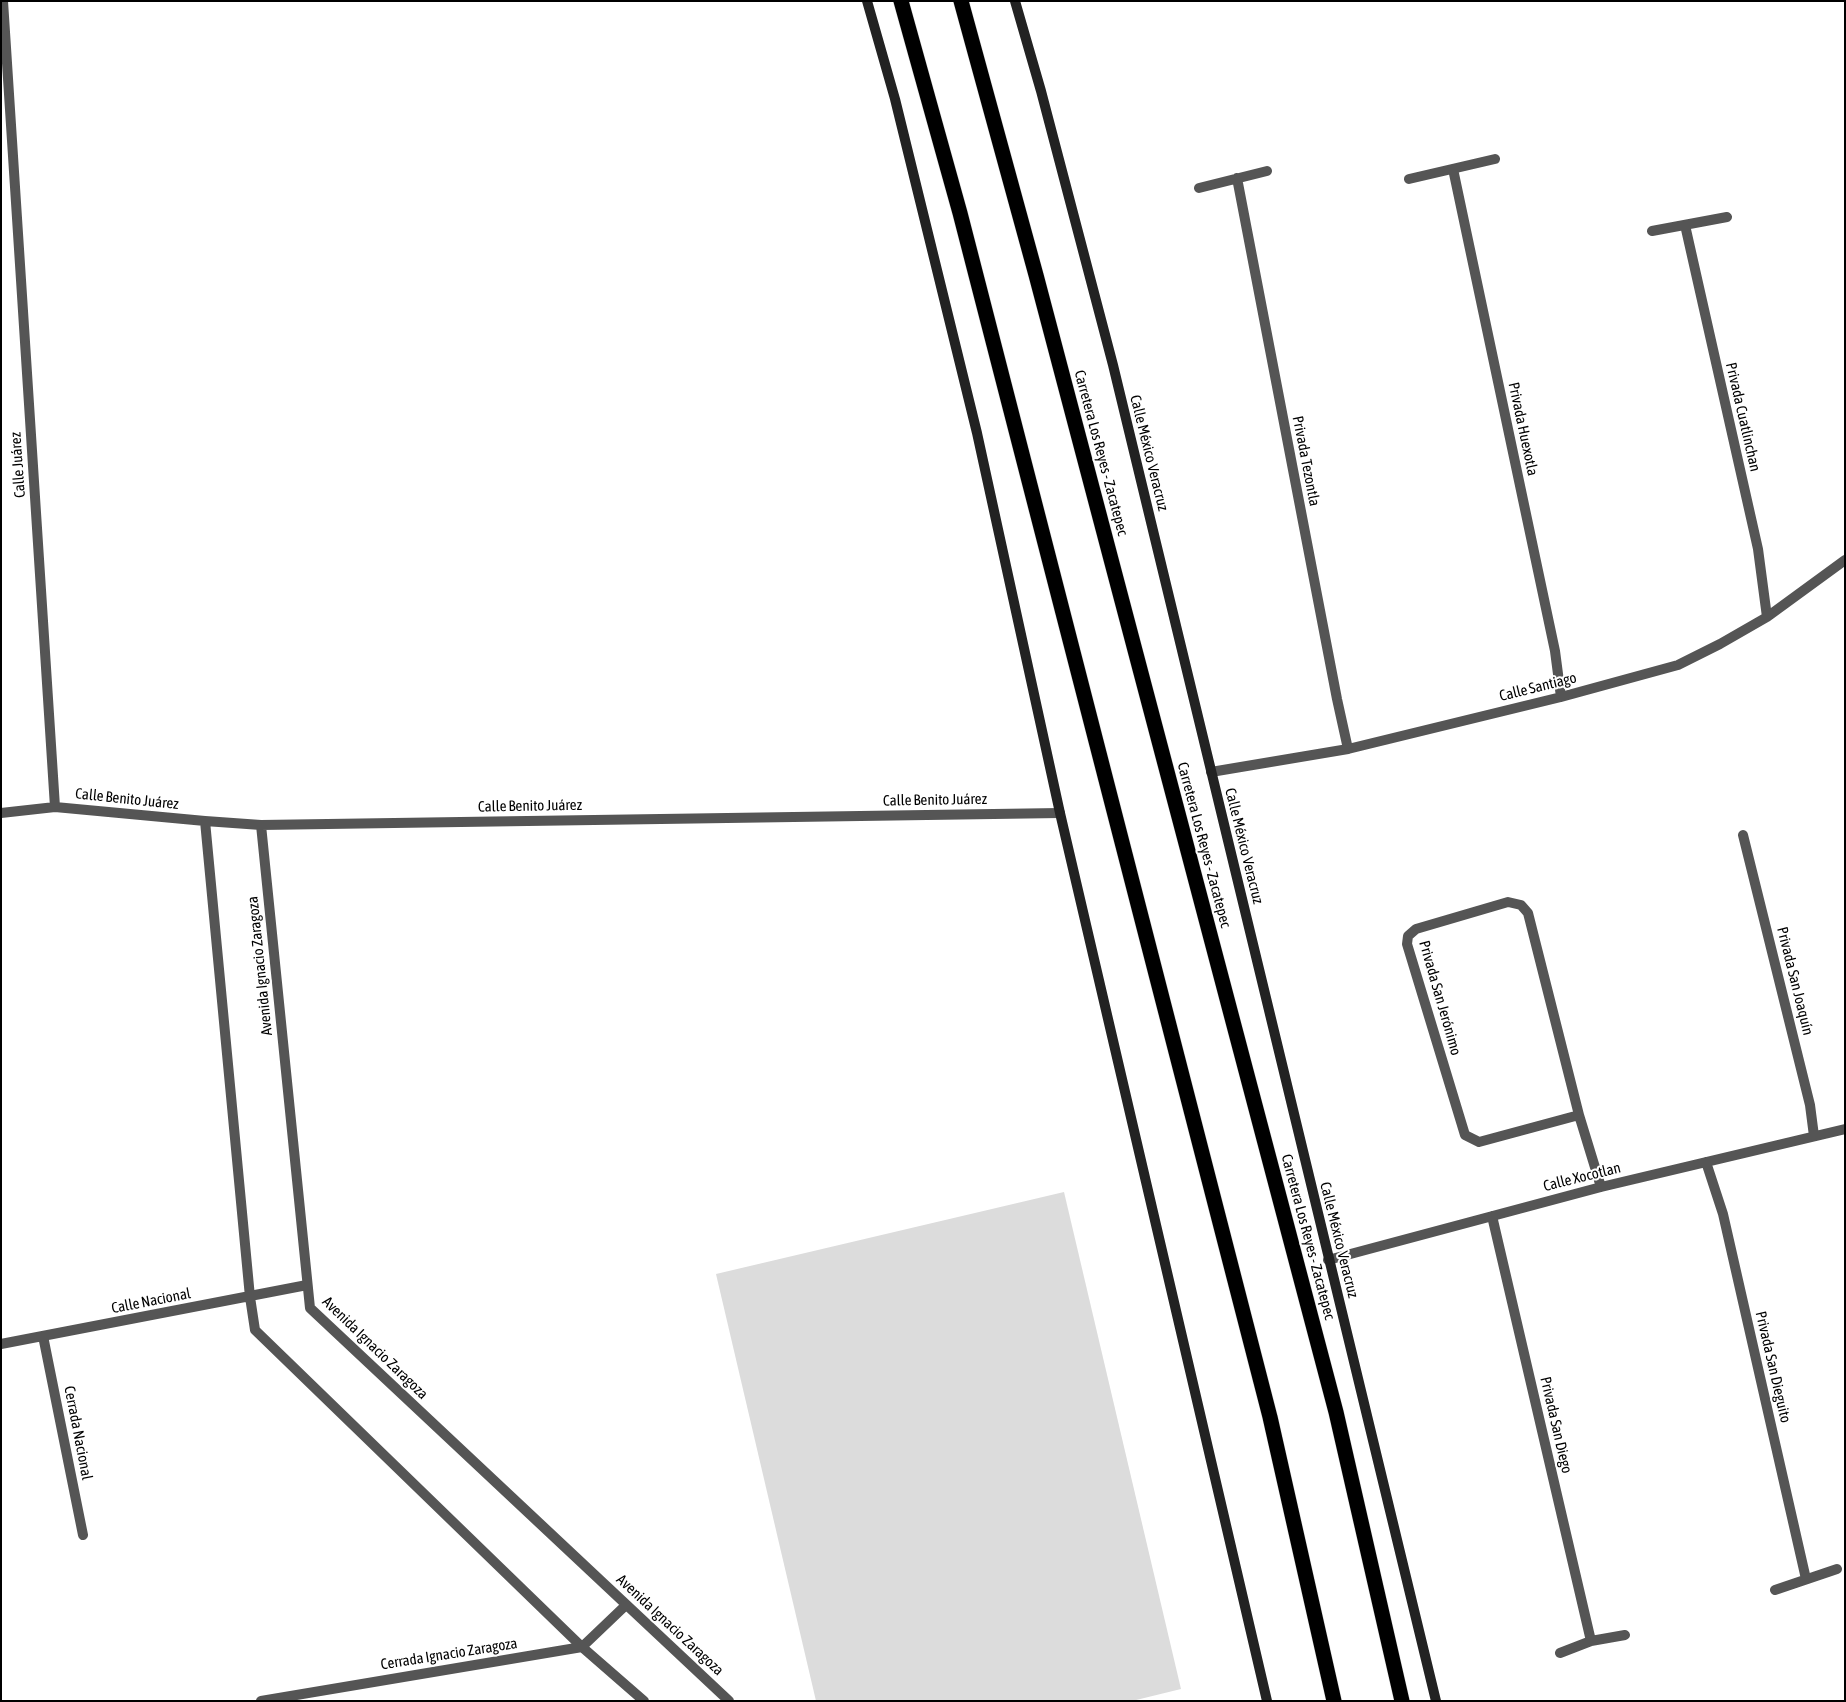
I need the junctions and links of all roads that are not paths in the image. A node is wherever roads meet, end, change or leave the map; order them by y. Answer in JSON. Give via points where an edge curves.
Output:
{"nodes":[{"id":1,"x":3,"y":1,"type":"edge"},
{"id":2,"x":867,"y":1,"type":"edge"},
{"id":3,"x":901,"y":1,"type":"edge"},
{"id":4,"x":961,"y":1,"type":"edge"},
{"id":5,"x":1015,"y":1,"type":"edge"},
{"id":6,"x":1495,"y":159,"type":"dead end"},
{"id":7,"x":1454,"y":168,"type":"junction"},
{"id":8,"x":1267,"y":171,"type":"dead end"},
{"id":9,"x":1237,"y":178,"type":"junction"},
{"id":10,"x":1409,"y":179,"type":"dead end"},
{"id":11,"x":1199,"y":188,"type":"dead end"},
{"id":12,"x":1727,"y":217,"type":"dead end"},
{"id":13,"x":1685,"y":225,"type":"junction"},
{"id":14,"x":1652,"y":232,"type":"dead end"},
{"id":15,"x":1845,"y":560,"type":"edge"},
{"id":16,"x":1767,"y":616,"type":"junction"},
{"id":17,"x":1561,"y":697,"type":"junction"},
{"id":18,"x":1348,"y":749,"type":"junction"},
{"id":19,"x":1211,"y":772,"type":"junction"},
{"id":20,"x":55,"y":807,"type":"junction"},
{"id":21,"x":1,"y":813,"type":"edge"},
{"id":22,"x":1060,"y":813,"type":"junction"},
{"id":23,"x":205,"y":821,"type":"junction"},
{"id":24,"x":261,"y":824,"type":"junction"},
{"id":25,"x":1743,"y":835,"type":"dead end"},
{"id":26,"x":1579,"y":1115,"type":"junction"},
{"id":27,"x":1845,"y":1129,"type":"edge"},
{"id":28,"x":1814,"y":1136,"type":"junction"},
{"id":29,"x":1706,"y":1162,"type":"junction"},
{"id":30,"x":1601,"y":1187,"type":"junction"},
{"id":31,"x":1492,"y":1216,"type":"junction"},
{"id":32,"x":1328,"y":1260,"type":"junction"},
{"id":33,"x":307,"y":1285,"type":"junction"},
{"id":34,"x":250,"y":1297,"type":"junction"},
{"id":35,"x":43,"y":1336,"type":"junction"},
{"id":36,"x":1,"y":1344,"type":"edge"},
{"id":37,"x":83,"y":1535,"type":"dead end"},
{"id":38,"x":1837,"y":1569,"type":"dead end"},
{"id":39,"x":1806,"y":1579,"type":"junction"},
{"id":40,"x":1775,"y":1590,"type":"dead end"},
{"id":41,"x":626,"y":1604,"type":"junction"},
{"id":42,"x":1625,"y":1635,"type":"dead end"},
{"id":43,"x":1591,"y":1640,"type":"junction"},
{"id":44,"x":582,"y":1647,"type":"junction"},
{"id":45,"x":1560,"y":1653,"type":"dead end"},
{"id":46,"x":261,"y":1701,"type":"edge"},
{"id":47,"x":644,"y":1701,"type":"edge"},
{"id":48,"x":729,"y":1701,"type":"edge"},
{"id":49,"x":1267,"y":1701,"type":"edge"},
{"id":50,"x":1334,"y":1701,"type":"edge"},
{"id":51,"x":1402,"y":1701,"type":"edge"},
{"id":52,"x":1436,"y":1701,"type":"edge"}],
"edges":[{"from":1,"to":20,"type":"street","name":"Calle Juárez"},
{"from":2,"to":22,"type":"street","via":[[895,99],[977,433]]},
{"from":3,"to":50,"type":"highway","via":[[960,213],[1270,1417]]},
{"from":4,"to":51,"type":"highway","name":"Carretera Los Reyes - Zacatepec","via":[[1328,1383]]},
{"from":5,"to":19,"type":"street","name":"Calle México Veracruz","via":[[1042,91],[1113,365]]},
{"from":6,"to":7,"type":"street"},
{"from":7,"to":10,"type":"street"},
{"from":7,"to":17,"type":"street","name":"Privada Huexotla","via":[[1555,651]]},
{"from":8,"to":9,"type":"street"},
{"from":9,"to":11,"type":"street"},
{"from":9,"to":18,"type":"street","name":"Privada Tezontla"},
{"from":12,"to":13,"type":"street"},
{"from":13,"to":14,"type":"street"},
{"from":13,"to":16,"type":"street","name":"Privada Cuatlinchan","via":[[1758,550]]},
{"from":15,"to":16,"type":"street","name":"Calle Santiago"},
{"from":16,"to":17,"type":"street","name":"Calle Santiago","via":[[1678,665]]},
{"from":17,"to":18,"type":"street","name":"Calle Santiago"},
{"from":18,"to":19,"type":"street","name":"Calle Santiago"},
{"from":19,"to":32,"type":"street","name":"Calle México Veracruz"},
{"from":20,"to":21,"type":"street","name":"Calle Benito Juárez"},
{"from":20,"to":23,"type":"street","name":"Calle Benito Juárez"},
{"from":22,"to":24,"type":"street","name":"Calle Benito Juárez"},
{"from":22,"to":49,"type":"street"},
{"from":23,"to":24,"type":"street","name":"Calle Benito Juárez"},
{"from":23,"to":34,"type":"street"},
{"from":24,"to":33,"type":"street","name":"Avenida Ignacio Zaragoza"},
{"from":25,"to":28,"type":"street","name":"Privada San Joaquín","via":[[1810,1105]]},
{"from":26,"to":26,"type":"street","name":"Privada San Jerónimo","via":[[1528,912],[1521,905],[1508,902],[1416,929],[1408,936],[1407,944],[1465,1135],[1480,1142]]},
{"from":26,"to":30,"type":"street","name":"Privada San Jerónimo"},
{"from":27,"to":28,"type":"street","name":"Calle Xocotlan"},
{"from":28,"to":29,"type":"street","name":"Calle Xocotlan"},
{"from":29,"to":30,"type":"street","name":"Calle Xocotlan"},
{"from":29,"to":39,"type":"street","name":"Privada San Dieguito","via":[[1723,1214]]},
{"from":30,"to":31,"type":"street","name":"Calle Xocotlan"},
{"from":31,"to":32,"type":"street","name":"Calle Xocotlan"},
{"from":31,"to":43,"type":"street","name":"Privada San Diego"},
{"from":32,"to":52,"type":"street","name":"Calle México Veracruz"},
{"from":33,"to":34,"type":"street","name":"Calle Nacional"},
{"from":33,"to":41,"type":"street","name":"Avenida Ignacio Zaragoza","via":[[310,1308]]},
{"from":34,"to":35,"type":"street","name":"Calle Nacional"},
{"from":34,"to":44,"type":"street","via":[[255,1330]]},
{"from":35,"to":36,"type":"street","name":"Calle Nacional"},
{"from":35,"to":37,"type":"street","name":"Cerrada Nacional"},
{"from":38,"to":39,"type":"street"},
{"from":39,"to":40,"type":"street"},
{"from":41,"to":44,"type":"street"},
{"from":41,"to":48,"type":"street","name":"Avenida Ignacio Zaragoza"},
{"from":42,"to":43,"type":"street"},
{"from":43,"to":45,"type":"street"},
{"from":44,"to":46,"type":"street","name":"Cerrada Ignacio Zaragoza"},
{"from":44,"to":47,"type":"street"}]}
